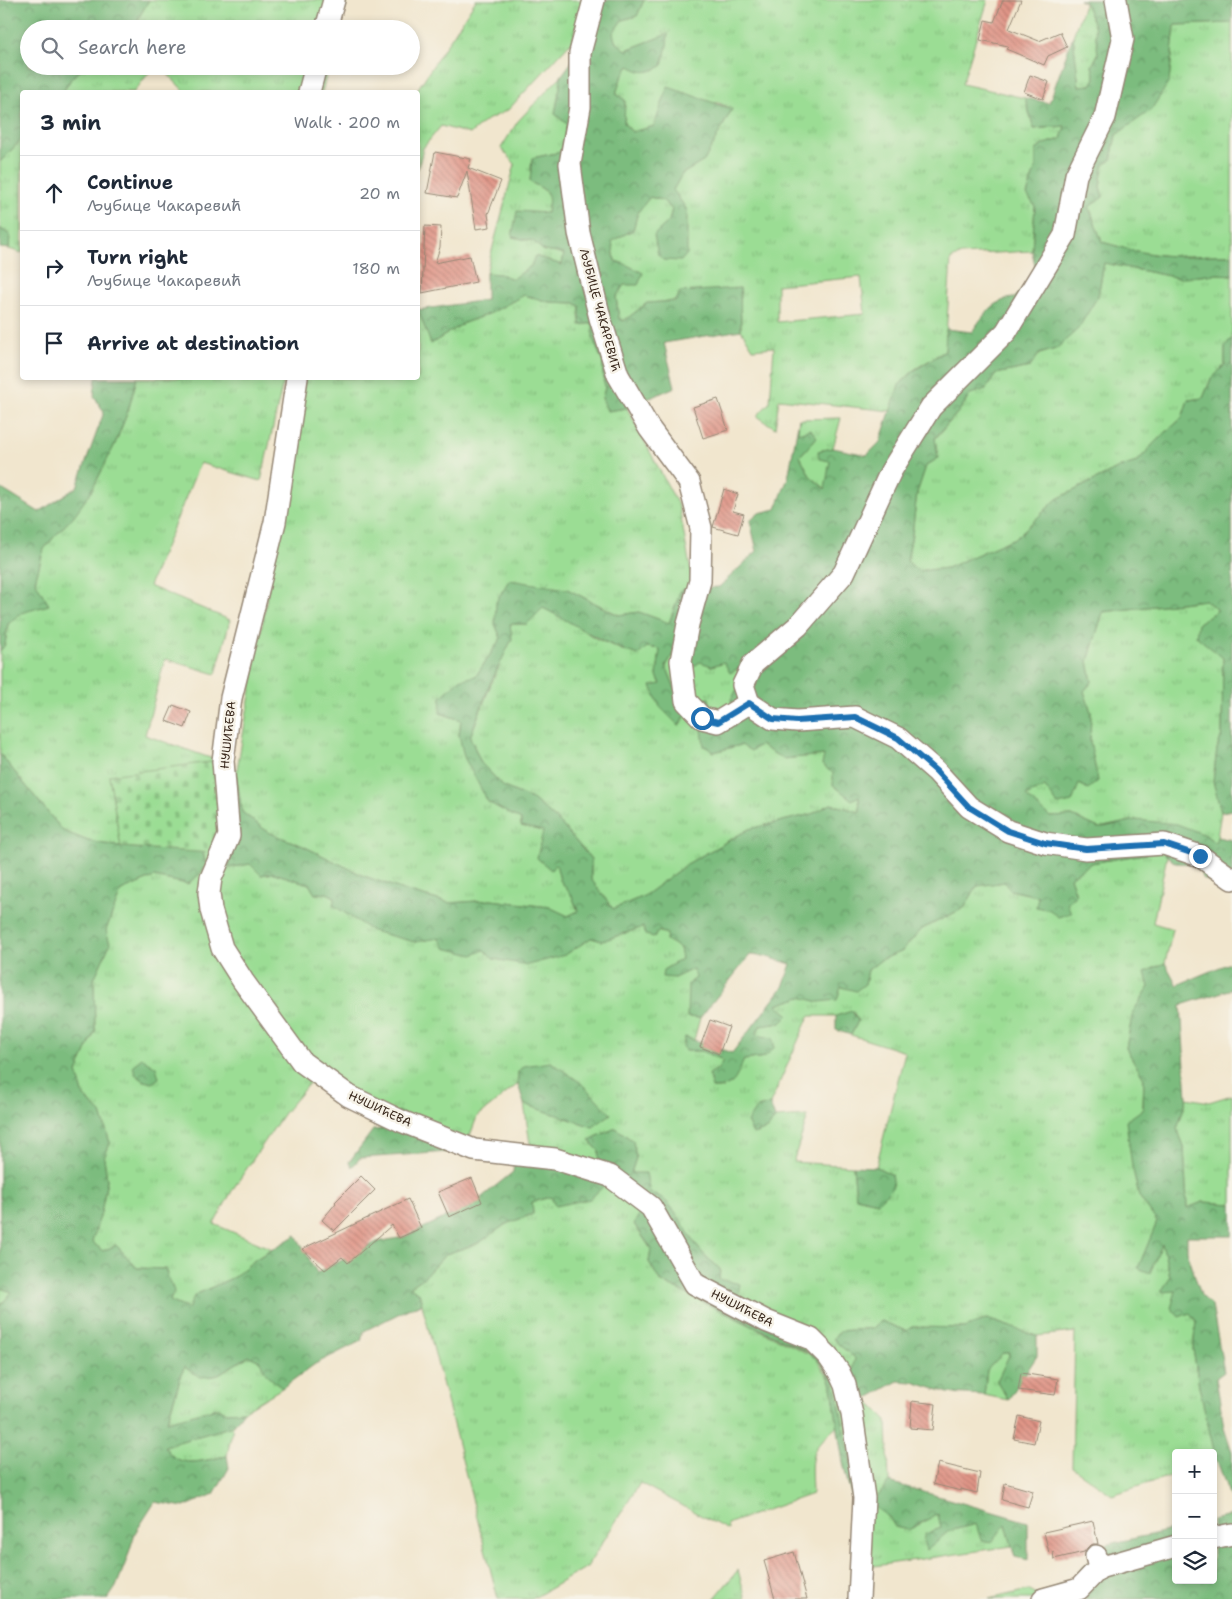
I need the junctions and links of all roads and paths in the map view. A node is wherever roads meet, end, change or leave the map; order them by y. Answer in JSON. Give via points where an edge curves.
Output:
{"nodes":[{"id":1,"x":334,"y":0,"type":"edge"},
{"id":2,"x":594,"y":0,"type":"edge"},
{"id":3,"x":1116,"y":0,"type":"edge"},
{"id":4,"x":328,"y":20,"type":"edge"},
{"id":5,"x":314,"y":75,"type":"edge"},
{"id":6,"x":310,"y":90,"type":"edge"},
{"id":7,"x":297,"y":380,"type":"edge"},
{"id":8,"x":749,"y":703,"type":"junction"},
{"id":9,"x":1232,"y":879,"type":"edge"},
{"id":10,"x":1232,"y":1534,"type":"edge"},
{"id":11,"x":1217,"y":1537,"type":"edge"},
{"id":12,"x":1172,"y":1547,"type":"edge"},
{"id":13,"x":859,"y":1599,"type":"edge"},
{"id":14,"x":1043,"y":1599,"type":"edge"}],
"edges":[{"from":1,"to":4,"type":"street"},
{"from":2,"to":8,"type":"street","name":"ЉУБИЦЕ ЧАКАРЕВИЋ","via":[[580,53],[580,108],[570,164],[579,233],[618,375],[649,428],[689,482],[700,528],[700,582],[680,661],[686,701],[702,718],[718,722]]},
{"from":3,"to":8,"type":"street","via":[[1123,39],[1105,117],[1076,175],[1065,235],[1006,332],[931,408],[891,471],[844,573],[798,626],[753,664],[743,685]]},
{"from":5,"to":6,"type":"street"},
{"from":7,"to":13,"type":"street","name":"НУШИЋЕВА","via":[[275,522],[232,698],[223,761],[230,836],[211,878],[208,893],[222,948],[302,1062],[349,1096],[474,1150],[555,1159],[610,1176],[651,1206],[695,1284],[766,1321],[811,1339],[828,1356],[845,1385],[864,1498]]},
{"from":8,"to":9,"type":"street","via":[[773,719],[797,721],[855,717],[898,738],[936,771],[969,807],[1008,831],[1045,843],[1086,849],[1164,844],[1200,856]]},
{"from":10,"to":11,"type":"street"},
{"from":12,"to":14,"type":"street","via":[[1098,1562],[1079,1589]]}]}
